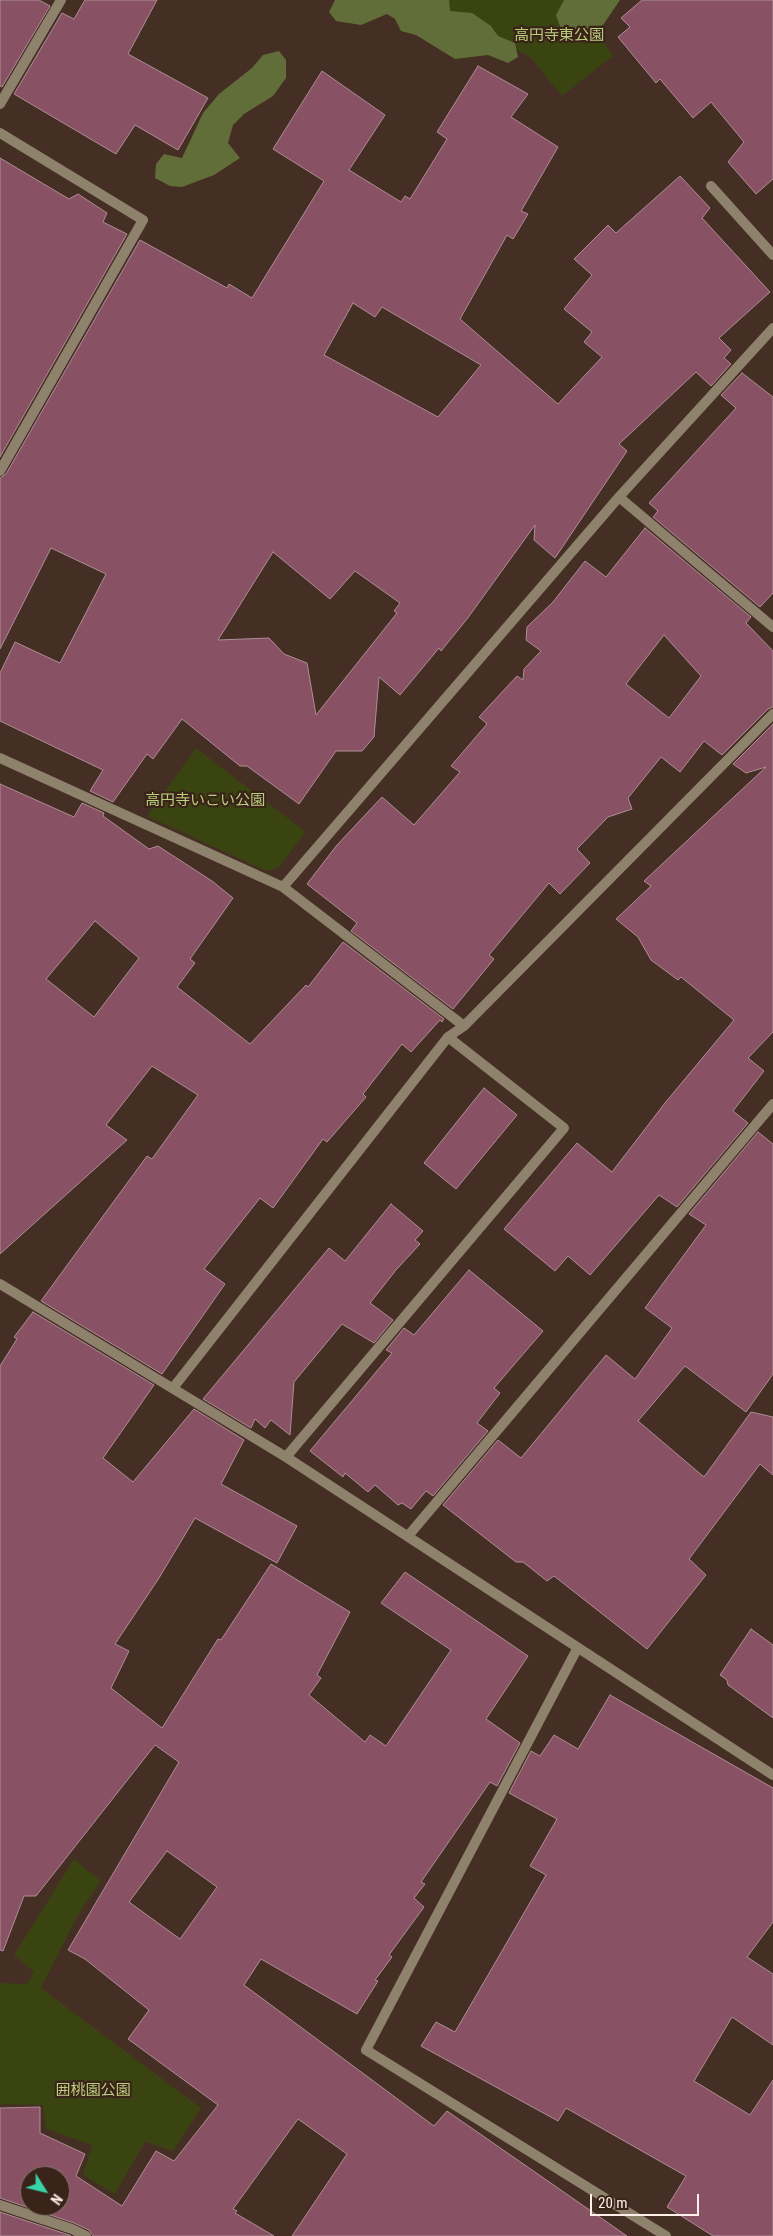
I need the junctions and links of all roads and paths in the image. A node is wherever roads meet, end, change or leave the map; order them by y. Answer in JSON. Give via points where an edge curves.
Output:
{"nodes":[{"id":1,"x":61,"y":0,"type":"edge"},
{"id":2,"x":0,"y":104,"type":"edge"},
{"id":3,"x":0,"y":133,"type":"edge"},
{"id":4,"x":711,"y":186,"type":"dead end"},
{"id":5,"x":773,"y":256,"type":"edge"},
{"id":6,"x":773,"y":328,"type":"edge"},
{"id":7,"x":0,"y":471,"type":"edge"},
{"id":8,"x":619,"y":496,"type":"junction"},
{"id":9,"x":773,"y":627,"type":"edge"},
{"id":10,"x":773,"y":714,"type":"edge"},
{"id":11,"x":0,"y":758,"type":"edge"},
{"id":12,"x":283,"y":887,"type":"junction"},
{"id":13,"x":464,"y":1026,"type":"junction"},
{"id":14,"x":448,"y":1037,"type":"junction"},
{"id":15,"x":773,"y":1104,"type":"edge"},
{"id":16,"x":0,"y":1284,"type":"edge"},
{"id":17,"x":173,"y":1388,"type":"junction"},
{"id":18,"x":286,"y":1457,"type":"junction"},
{"id":19,"x":408,"y":1536,"type":"junction"},
{"id":20,"x":577,"y":1649,"type":"junction"},
{"id":21,"x":773,"y":1775,"type":"edge"},
{"id":22,"x":0,"y":2205,"type":"edge"},
{"id":23,"x":86,"y":2236,"type":"edge"},
{"id":24,"x":666,"y":2236,"type":"edge"}],
"edges":[{"from":1,"to":2,"type":"street"},
{"from":3,"to":7,"type":"street","via":[[143,220]]},
{"from":4,"to":5,"type":"street"},
{"from":6,"to":8,"type":"street"},
{"from":8,"to":9,"type":"street"},
{"from":8,"to":12,"type":"street"},
{"from":10,"to":13,"type":"street"},
{"from":11,"to":12,"type":"street"},
{"from":12,"to":13,"type":"street"},
{"from":13,"to":14,"type":"street"},
{"from":14,"to":17,"type":"street"},
{"from":14,"to":18,"type":"street","via":[[564,1128]]},
{"from":15,"to":19,"type":"street"},
{"from":16,"to":17,"type":"street"},
{"from":17,"to":18,"type":"street"},
{"from":18,"to":19,"type":"street"},
{"from":19,"to":20,"type":"street"},
{"from":20,"to":21,"type":"street"},
{"from":20,"to":24,"type":"street","via":[[366,2050]]},
{"from":22,"to":23,"type":"street"}]}
